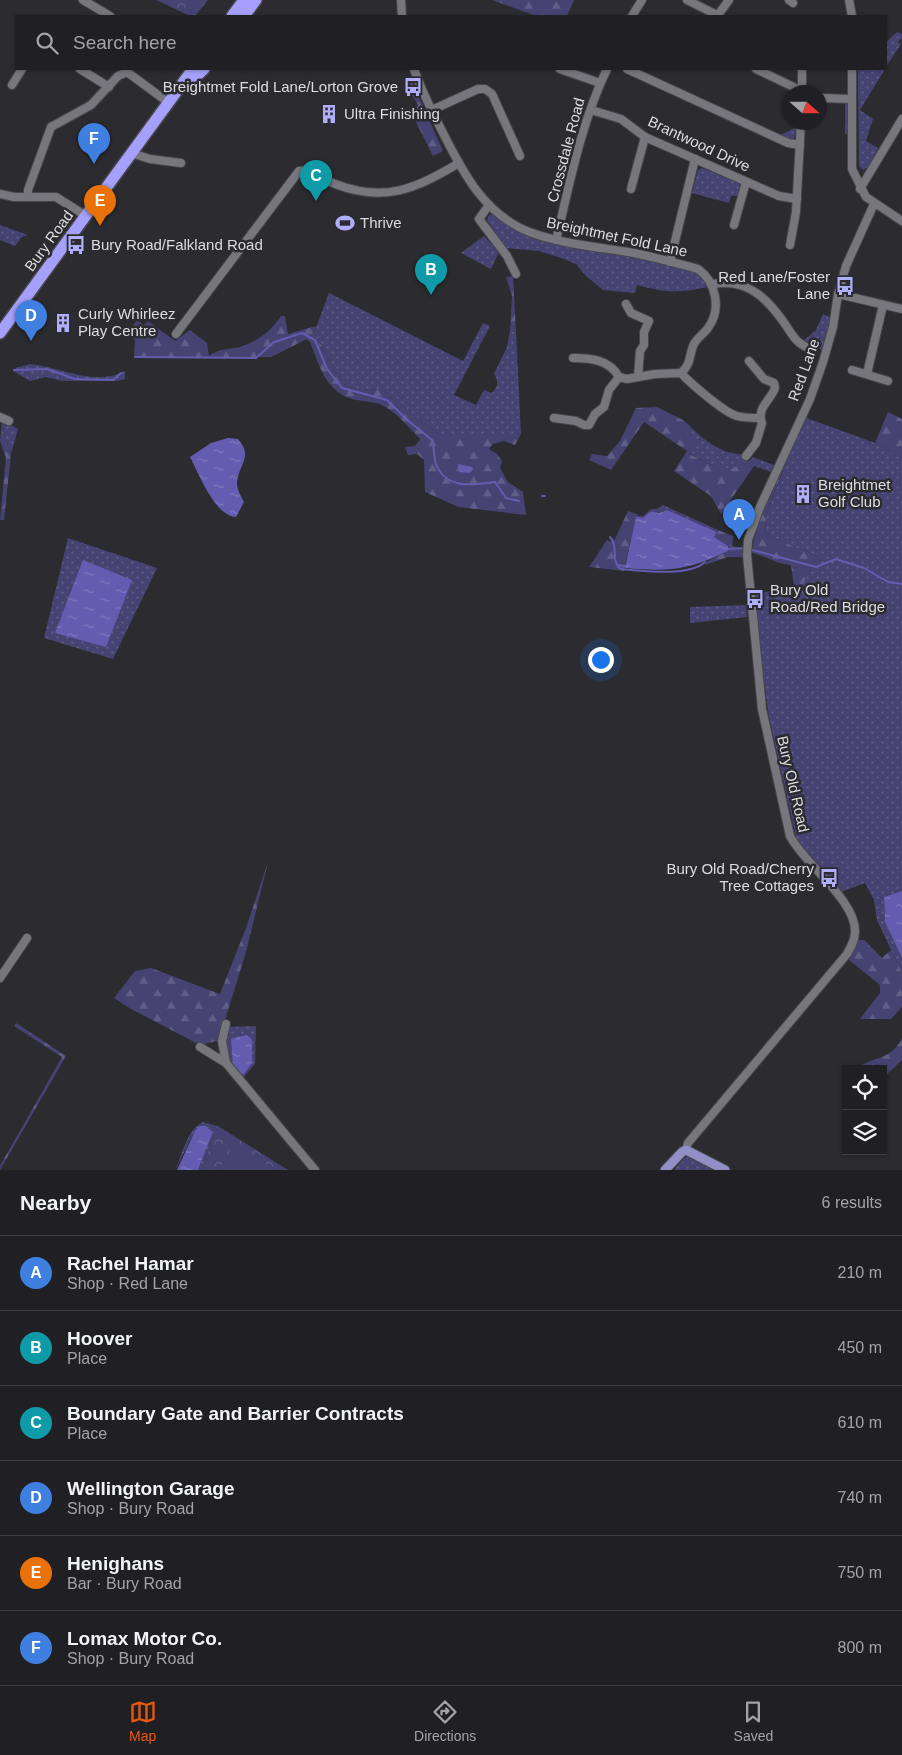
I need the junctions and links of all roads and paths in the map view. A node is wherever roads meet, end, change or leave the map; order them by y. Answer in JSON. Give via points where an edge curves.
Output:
{"nodes":[{"id":1,"x":83,"y":0,"type":"edge"},
{"id":2,"x":244,"y":0,"type":"edge"},
{"id":3,"x":256,"y":0,"type":"edge"},
{"id":4,"x":401,"y":0,"type":"edge"},
{"id":5,"x":642,"y":0,"type":"edge"},
{"id":6,"x":687,"y":0,"type":"edge"},
{"id":7,"x":729,"y":0,"type":"edge"},
{"id":8,"x":850,"y":0,"type":"edge"},
{"id":9,"x":709,"y":14,"type":"edge"},
{"id":10,"x":108,"y":15,"type":"edge"},
{"id":11,"x":233,"y":15,"type":"edge"},
{"id":12,"x":245,"y":15,"type":"edge"},
{"id":13,"x":402,"y":15,"type":"edge"},
{"id":14,"x":633,"y":15,"type":"edge"},
{"id":15,"x":719,"y":15,"type":"edge"},
{"id":16,"x":852,"y":15,"type":"edge"},
{"id":17,"x":82,"y":70,"type":"edge"},
{"id":18,"x":127,"y":70,"type":"edge"},
{"id":19,"x":193,"y":70,"type":"edge"},
{"id":20,"x":203,"y":70,"type":"edge"},
{"id":21,"x":414,"y":70,"type":"edge"},
{"id":22,"x":563,"y":70,"type":"edge"},
{"id":23,"x":606,"y":70,"type":"edge"},
{"id":24,"x":629,"y":70,"type":"edge"},
{"id":25,"x":758,"y":70,"type":"edge"},
{"id":26,"x":800,"y":70,"type":"edge"},
{"id":27,"x":852,"y":70,"type":"edge"},
{"id":28,"x":21,"y":74,"type":"edge"},
{"id":29,"x":600,"y":83,"type":"junction"},
{"id":30,"x":12,"y":85,"type":"dead end"},
{"id":31,"x":788,"y":85,"type":"edge"},
{"id":32,"x":801,"y":85,"type":"edge"},
{"id":33,"x":109,"y":87,"type":"junction"},
{"id":34,"x":827,"y":98,"type":"edge"},
{"id":35,"x":172,"y":99,"type":"junction"},
{"id":36,"x":852,"y":99,"type":"junction"},
{"id":37,"x":432,"y":110,"type":"junction"},
{"id":38,"x":591,"y":110,"type":"junction"},
{"id":39,"x":902,"y":119,"type":"edge"},
{"id":40,"x":801,"y":130,"type":"edge"},
{"id":41,"x":645,"y":137,"type":"junction"},
{"id":42,"x":800,"y":145,"type":"junction"},
{"id":43,"x":132,"y":153,"type":"junction"},
{"id":44,"x":520,"y":156,"type":"dead end"},
{"id":45,"x":695,"y":159,"type":"junction"},
{"id":46,"x":182,"y":163,"type":"dead end"},
{"id":47,"x":458,"y":163,"type":"junction"},
{"id":48,"x":746,"y":182,"type":"junction"},
{"id":49,"x":631,"y":189,"type":"dead end"},
{"id":50,"x":860,"y":189,"type":"junction"},
{"id":51,"x":0,"y":194,"type":"edge"},
{"id":52,"x":28,"y":197,"type":"junction"},
{"id":53,"x":797,"y":199,"type":"junction"},
{"id":54,"x":874,"y":204,"type":"junction"},
{"id":55,"x":489,"y":205,"type":"junction"},
{"id":56,"x":86,"y":216,"type":"junction"},
{"id":57,"x":902,"y":221,"type":"edge"},
{"id":58,"x":734,"y":225,"type":"dead end"},
{"id":59,"x":556,"y":240,"type":"junction"},
{"id":60,"x":790,"y":245,"type":"dead end"},
{"id":61,"x":670,"y":262,"type":"junction"},
{"id":62,"x":516,"y":274,"type":"dead end"},
{"id":63,"x":713,"y":284,"type":"junction"},
{"id":64,"x":838,"y":294,"type":"junction"},
{"id":65,"x":625,"y":303,"type":"dead end"},
{"id":66,"x":883,"y":305,"type":"junction"},
{"id":67,"x":902,"y":309,"type":"edge"},
{"id":68,"x":0,"y":332,"type":"edge"},
{"id":69,"x":176,"y":334,"type":"dead end"},
{"id":70,"x":809,"y":348,"type":"dead end"},
{"id":71,"x":571,"y":358,"type":"dead end"},
{"id":72,"x":747,"y":360,"type":"dead end"},
{"id":73,"x":852,"y":370,"type":"dead end"},
{"id":74,"x":681,"y":373,"type":"junction"},
{"id":75,"x":867,"y":374,"type":"junction"},
{"id":76,"x":619,"y":377,"type":"junction"},
{"id":77,"x":638,"y":377,"type":"junction"},
{"id":78,"x":888,"y":381,"type":"dead end"},
{"id":79,"x":0,"y":417,"type":"edge"},
{"id":80,"x":554,"y":418,"type":"dead end"},
{"id":81,"x":760,"y":418,"type":"junction"},
{"id":82,"x":10,"y":421,"type":"dead end"},
{"id":83,"x":746,"y":456,"type":"dead end"},
{"id":84,"x":747,"y":554,"type":"joint"},
{"id":85,"x":27,"y":938,"type":"dead end"},
{"id":86,"x":0,"y":978,"type":"edge"},
{"id":87,"x":226,"y":1024,"type":"dead end"},
{"id":88,"x":200,"y":1047,"type":"dead end"},
{"id":89,"x":226,"y":1064,"type":"junction"},
{"id":90,"x":686,"y":1150,"type":"junction"},
{"id":91,"x":315,"y":1170,"type":"edge"},
{"id":92,"x":665,"y":1170,"type":"edge"},
{"id":93,"x":725,"y":1170,"type":"edge"}],
"edges":[{"from":1,"to":10,"type":"street"},
{"from":2,"to":11,"type":"highway"},
{"from":3,"to":12,"type":"highway"},
{"from":4,"to":13,"type":"street"},
{"from":5,"to":14,"type":"street"},
{"from":6,"to":9,"type":"street"},
{"from":7,"to":15,"type":"street"},
{"from":8,"to":16,"type":"street"},
{"from":17,"to":33,"type":"street"},
{"from":18,"to":33,"type":"street"},
{"from":18,"to":35,"type":"street"},
{"from":19,"to":35,"type":"highway","name":"Bury Road"},
{"from":20,"to":35,"type":"highway","name":"Bury Road"},
{"from":21,"to":37,"type":"street","name":"Breightmet Fold Lane"},
{"from":22,"to":29,"type":"street"},
{"from":23,"to":29,"type":"street","name":"Crossdale Road"},
{"from":24,"to":42,"type":"street","via":[[788,143]]},
{"from":25,"to":31,"type":"street"},
{"from":26,"to":32,"type":"street"},
{"from":27,"to":36,"type":"street"},
{"from":28,"to":30,"type":"street"},
{"from":29,"to":38,"type":"street","name":"Crossdale Road"},
{"from":33,"to":52,"type":"street","via":[[91,104],[51,127]]},
{"from":34,"to":36,"type":"street"},
{"from":35,"to":43,"type":"highway","name":"Bury Road"},
{"from":36,"to":50,"type":"street","via":[[852,169]]},
{"from":37,"to":44,"type":"street","via":[[478,89],[486,89],[514,133]]},
{"from":37,"to":47,"type":"street","name":"Breightmet Fold Lane"},
{"from":38,"to":41,"type":"street","name":"Brantwood Drive","via":[[625,120]]},
{"from":38,"to":59,"type":"street","name":"Crossdale Road"},
{"from":39,"to":50,"type":"street"},
{"from":40,"to":42,"type":"street"},
{"from":41,"to":45,"type":"street","name":"Brantwood Drive"},
{"from":41,"to":49,"type":"street"},
{"from":42,"to":53,"type":"street"},
{"from":43,"to":46,"type":"street","via":[[150,160]]},
{"from":43,"to":56,"type":"highway","name":"Bury Road"},
{"from":45,"to":48,"type":"street","name":"Brantwood Drive"},
{"from":45,"to":61,"type":"street"},
{"from":47,"to":55,"type":"street","name":"Breightmet Fold Lane","via":[[471,186]]},
{"from":47,"to":69,"type":"street","via":[[417,186],[384,194],[348,189],[311,172],[296,172]]},
{"from":48,"to":53,"type":"street","name":"Brantwood Drive","via":[[779,196]]},
{"from":48,"to":58,"type":"street","via":[[737,202]]},
{"from":50,"to":54,"type":"street"},
{"from":51,"to":52,"type":"street"},
{"from":52,"to":56,"type":"street","via":[[56,197]]},
{"from":53,"to":60,"type":"street"},
{"from":54,"to":57,"type":"street"},
{"from":54,"to":64,"type":"street","name":"Red Lane","via":[[855,244]]},
{"from":55,"to":59,"type":"street","name":"Breightmet Fold Lane","via":[[518,226]]},
{"from":55,"to":62,"type":"street","via":[[479,219],[507,256]]},
{"from":56,"to":68,"type":"highway","name":"Bury Road"},
{"from":59,"to":61,"type":"street","name":"Breightmet Fold Lane"},
{"from":61,"to":63,"type":"street","name":"Breightmet Fold Lane","via":[[698,270]]},
{"from":63,"to":70,"type":"street","via":[[728,282],[759,294],[779,314],[799,344]]},
{"from":63,"to":74,"type":"street","via":[[713,319],[694,345],[691,360]]},
{"from":64,"to":66,"type":"street"},
{"from":64,"to":84,"type":"street","name":"Red Lane","via":[[823,362],[810,399],[773,476],[748,542]]},
{"from":65,"to":77,"type":"street","via":[[635,316],[651,319],[644,332]]},
{"from":66,"to":67,"type":"street"},
{"from":66,"to":75,"type":"street"},
{"from":71,"to":76,"type":"street","via":[[606,362]]},
{"from":72,"to":81,"type":"street","via":[[764,379],[774,383],[775,388]]},
{"from":73,"to":75,"type":"street"},
{"from":74,"to":77,"type":"street"},
{"from":74,"to":81,"type":"street","via":[[726,412]]},
{"from":75,"to":78,"type":"street"},
{"from":76,"to":77,"type":"street"},
{"from":76,"to":80,"type":"street","via":[[609,390],[604,407],[589,425]]},
{"from":79,"to":82,"type":"street"},
{"from":81,"to":83,"type":"street","via":[[762,423],[756,443]]},
{"from":84,"to":90,"type":"street","name":"Bury Old Road","via":[[762,709],[790,836],[846,907],[856,931],[847,954],[688,1143]]},
{"from":85,"to":86,"type":"street"},
{"from":87,"to":89,"type":"street","via":[[222,1041]]},
{"from":88,"to":89,"type":"street"},
{"from":89,"to":91,"type":"street"},
{"from":90,"to":92,"type":"main road","name":"Bury Old Road"},
{"from":90,"to":93,"type":"main road"}]}
